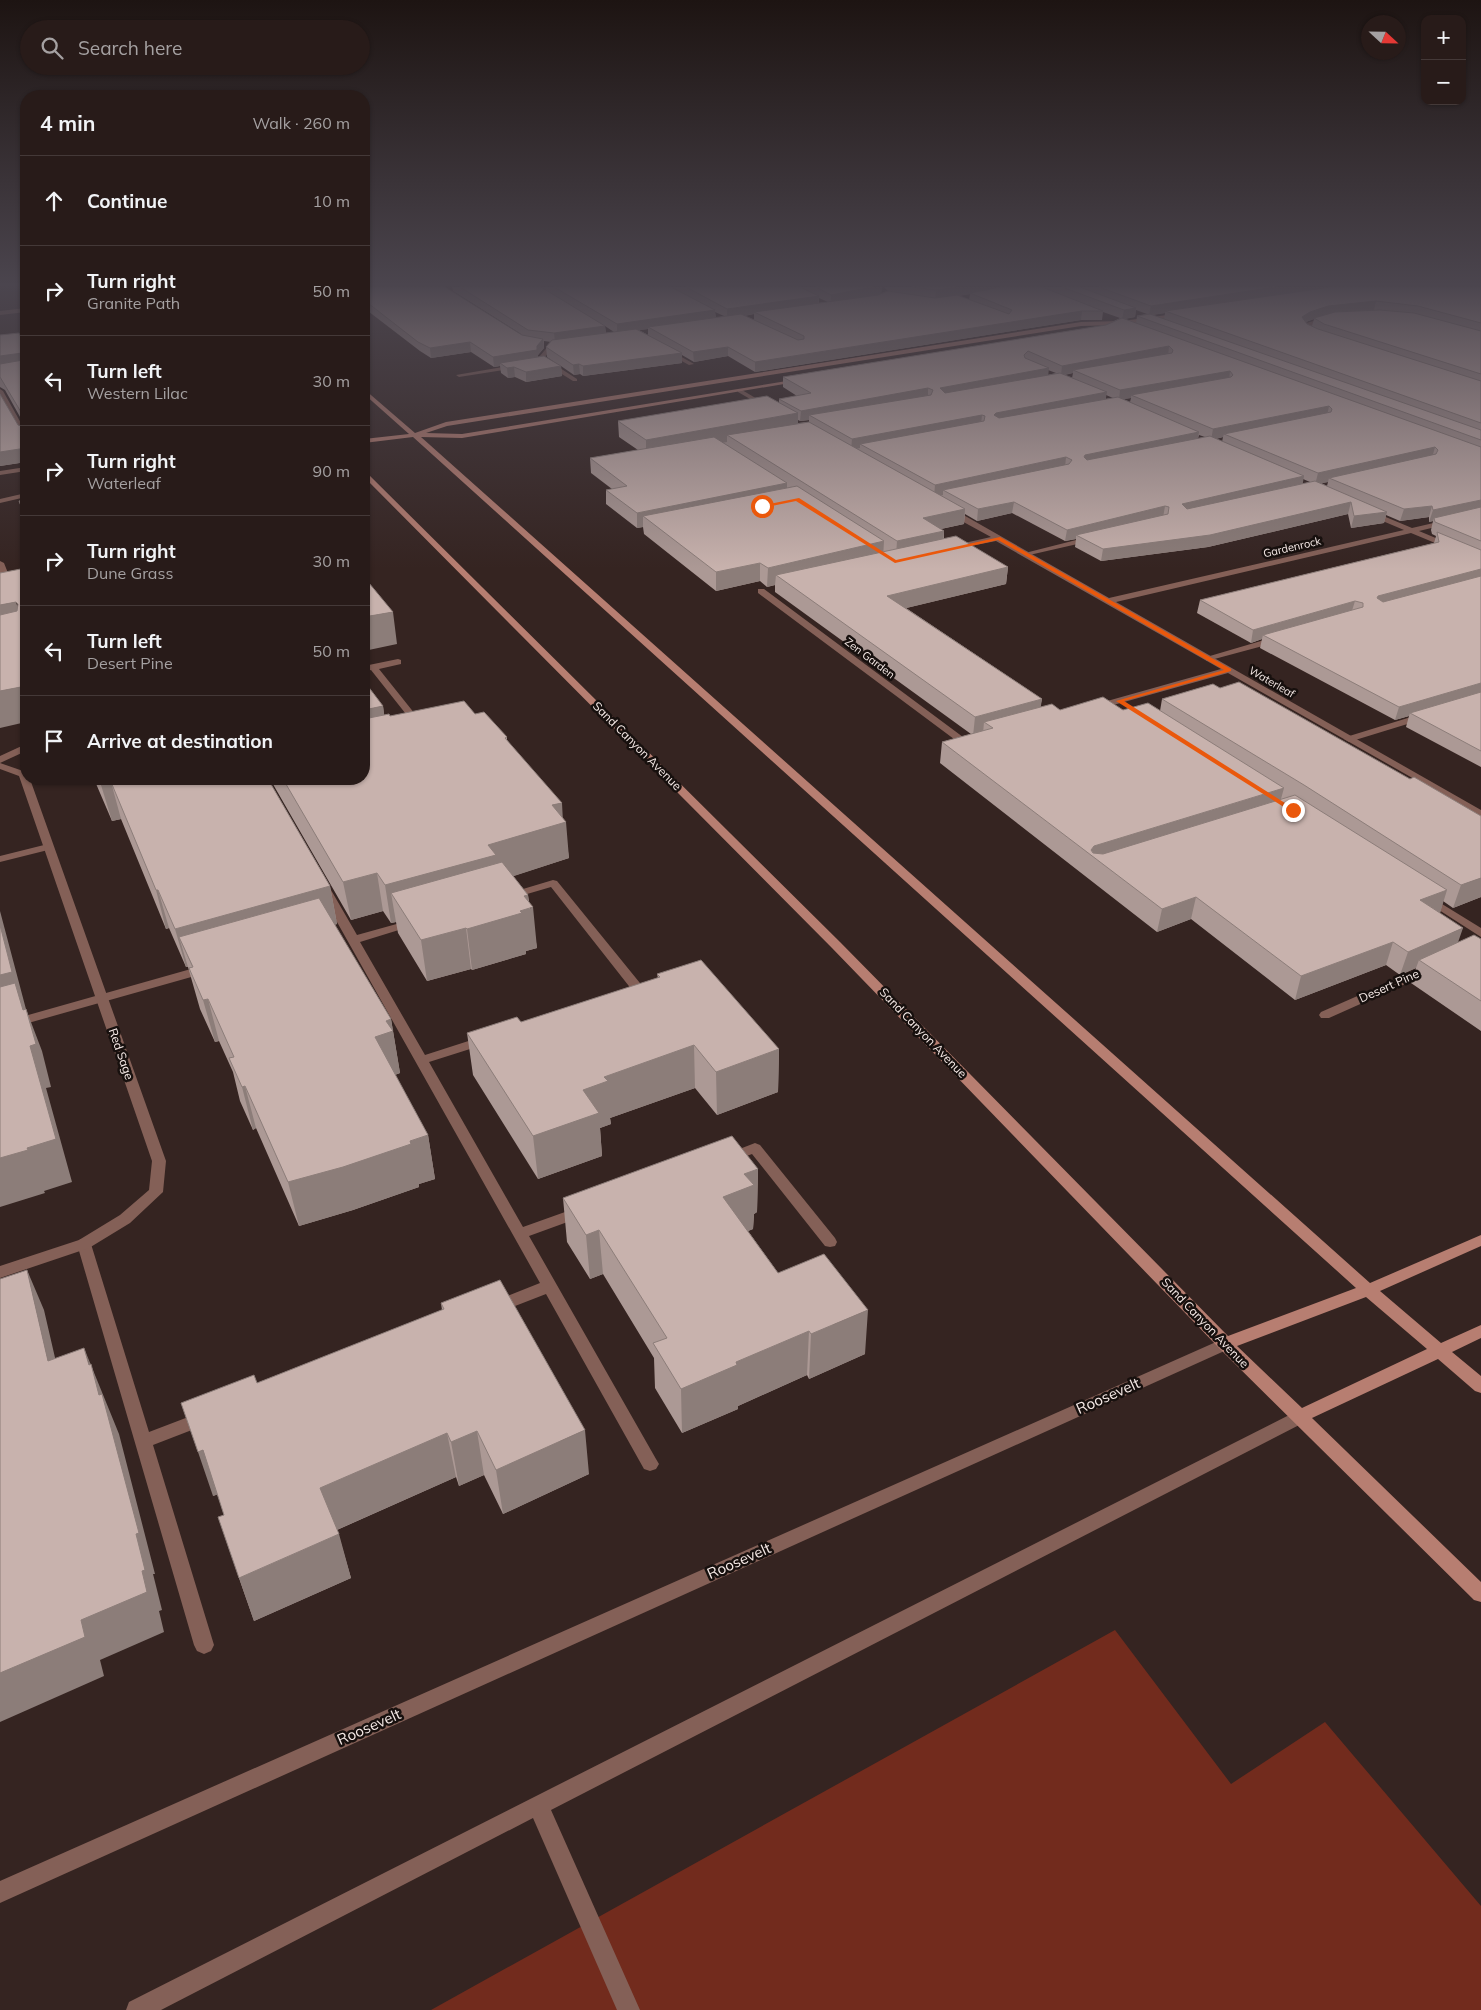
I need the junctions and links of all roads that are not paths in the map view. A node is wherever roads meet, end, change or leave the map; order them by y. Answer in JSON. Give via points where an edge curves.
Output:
{"nodes":[{"id":1,"x":720,"y":381,"type":"edge"},
{"id":2,"x":802,"y":381,"type":"edge"},
{"id":3,"x":0,"y":391,"type":"edge"},
{"id":4,"x":740,"y":391,"type":"junction"},
{"id":5,"x":370,"y":396,"type":"edge"},
{"id":6,"x":773,"y":410,"type":"edge"},
{"id":7,"x":20,"y":427,"type":"edge"},
{"id":8,"x":415,"y":435,"type":"junction"},
{"id":9,"x":370,"y":440,"type":"edge"},
{"id":10,"x":20,"y":470,"type":"edge"},
{"id":11,"x":0,"y":474,"type":"edge"},
{"id":12,"x":370,"y":479,"type":"edge"},
{"id":13,"x":20,"y":496,"type":"edge"},
{"id":14,"x":0,"y":501,"type":"edge"},
{"id":15,"x":939,"y":504,"type":"edge"},
{"id":16,"x":1359,"y":507,"type":"edge"},
{"id":17,"x":1481,"y":514,"type":"edge"},
{"id":18,"x":1412,"y":530,"type":"junction"},
{"id":19,"x":1099,"y":537,"type":"edge"},
{"id":20,"x":998,"y":538,"type":"junction"},
{"id":21,"x":942,"y":551,"type":"edge"},
{"id":22,"x":1025,"y":554,"type":"junction"},
{"id":23,"x":1481,"y":560,"type":"edge"},
{"id":24,"x":0,"y":563,"type":"edge"},
{"id":25,"x":765,"y":590,"type":"edge"},
{"id":26,"x":13,"y":598,"type":"edge"},
{"id":27,"x":1109,"y":601,"type":"junction"},
{"id":28,"x":1290,"y":635,"type":"edge"},
{"id":29,"x":1207,"y":658,"type":"junction"},
{"id":30,"x":398,"y":662,"type":"dead end"},
{"id":31,"x":370,"y":668,"type":"edge"},
{"id":32,"x":370,"y":670,"type":"edge"},
{"id":33,"x":1229,"y":670,"type":"junction"},
{"id":34,"x":1119,"y":701,"type":"junction"},
{"id":35,"x":1090,"y":708,"type":"edge"},
{"id":36,"x":1135,"y":711,"type":"edge"},
{"id":37,"x":1434,"y":713,"type":"edge"},
{"id":38,"x":428,"y":736,"type":"edge"},
{"id":39,"x":984,"y":738,"type":"edge"},
{"id":40,"x":1349,"y":739,"type":"junction"},
{"id":41,"x":20,"y":750,"type":"edge"},
{"id":42,"x":0,"y":760,"type":"edge"},
{"id":43,"x":0,"y":766,"type":"edge"},
{"id":44,"x":20,"y":773,"type":"edge"},
{"id":45,"x":27,"y":785,"type":"edge"},
{"id":46,"x":1481,"y":814,"type":"edge"},
{"id":47,"x":48,"y":847,"type":"junction"},
{"id":48,"x":0,"y":858,"type":"edge"},
{"id":49,"x":319,"y":878,"type":"edge"},
{"id":50,"x":1424,"y":896,"type":"edge"},
{"id":51,"x":496,"y":899,"type":"edge"},
{"id":52,"x":420,"y":921,"type":"edge"},
{"id":53,"x":1481,"y":933,"type":"edge"},
{"id":54,"x":354,"y":940,"type":"junction"},
{"id":55,"x":1438,"y":965,"type":"edge"},
{"id":56,"x":214,"y":966,"type":"edge"},
{"id":57,"x":621,"y":997,"type":"edge"},
{"id":58,"x":101,"y":999,"type":"junction"},
{"id":59,"x":1325,"y":1015,"type":"dead end"},
{"id":60,"x":0,"y":1027,"type":"edge"},
{"id":61,"x":498,"y":1036,"type":"edge"},
{"id":62,"x":422,"y":1060,"type":"junction"},
{"id":63,"x":718,"y":1162,"type":"edge"},
{"id":64,"x":596,"y":1206,"type":"edge"},
{"id":65,"x":520,"y":1234,"type":"junction"},
{"id":66,"x":1481,"y":1240,"type":"edge"},
{"id":67,"x":830,"y":1242,"type":"dead end"},
{"id":68,"x":84,"y":1244,"type":"junction"},
{"id":69,"x":0,"y":1272,"type":"edge"},
{"id":70,"x":550,"y":1286,"type":"junction"},
{"id":71,"x":1367,"y":1289,"type":"junction"},
{"id":72,"x":485,"y":1311,"type":"edge"},
{"id":73,"x":1481,"y":1331,"type":"edge"},
{"id":74,"x":1225,"y":1344,"type":"junction"},
{"id":75,"x":1442,"y":1351,"type":"junction"},
{"id":76,"x":1481,"y":1386,"type":"edge"},
{"id":77,"x":217,"y":1413,"type":"edge"},
{"id":78,"x":1299,"y":1417,"type":"junction"},
{"id":79,"x":143,"y":1441,"type":"junction"},
{"id":80,"x":650,"y":1464,"type":"dead end"},
{"id":81,"x":1481,"y":1594,"type":"edge"},
{"id":82,"x":204,"y":1645,"type":"dead end"},
{"id":83,"x":538,"y":1805,"type":"junction"},
{"id":84,"x":0,"y":1892,"type":"edge"},
{"id":85,"x":137,"y":2010,"type":"edge"},
{"id":86,"x":629,"y":2010,"type":"edge"}],
"edges":[{"from":1,"to":8,"type":"main road","via":[[446,424]]},
{"from":2,"to":4,"type":"main road"},
{"from":3,"to":7,"type":"street"},
{"from":4,"to":6,"type":"street"},
{"from":4,"to":8,"type":"main road","via":[[462,436]]},
{"from":5,"to":8,"type":"main road"},
{"from":8,"to":9,"type":"main road"},
{"from":8,"to":71,"type":"main road"},
{"from":10,"to":11,"type":"street"},
{"from":12,"to":74,"type":"main road","name":"Sand Canyon Avenue","via":[[836,945]]},
{"from":13,"to":14,"type":"street"},
{"from":15,"to":20,"type":"street","name":"Waterleaf"},
{"from":16,"to":18,"type":"street"},
{"from":17,"to":18,"type":"street","name":"Gardenrock"},
{"from":18,"to":23,"type":"street"},
{"from":18,"to":27,"type":"street","name":"Gardenrock"},
{"from":19,"to":22,"type":"street"},
{"from":20,"to":21,"type":"street"},
{"from":20,"to":22,"type":"street","name":"Waterleaf"},
{"from":22,"to":27,"type":"street","name":"Waterleaf"},
{"from":24,"to":26,"type":"street"},
{"from":25,"to":39,"type":"street","name":"Zen Garden","via":[[965,743]]},
{"from":27,"to":29,"type":"street","name":"Waterleaf"},
{"from":28,"to":29,"type":"street"},
{"from":29,"to":33,"type":"street","name":"Waterleaf"},
{"from":30,"to":31,"type":"street"},
{"from":32,"to":38,"type":"street"},
{"from":33,"to":34,"type":"street"},
{"from":33,"to":40,"type":"street","name":"Waterleaf"},
{"from":34,"to":35,"type":"street"},
{"from":34,"to":36,"type":"street"},
{"from":37,"to":40,"type":"street"},
{"from":40,"to":46,"type":"street","name":"Waterleaf"},
{"from":41,"to":42,"type":"street"},
{"from":43,"to":44,"type":"street","name":"Red Sage"},
{"from":45,"to":47,"type":"street","name":"Red Sage"},
{"from":47,"to":48,"type":"street"},
{"from":47,"to":58,"type":"street","name":"Red Sage"},
{"from":49,"to":54,"type":"street","via":[[342,928]]},
{"from":50,"to":53,"type":"street"},
{"from":51,"to":57,"type":"street","via":[[553,883],[640,991]]},
{"from":52,"to":54,"type":"street"},
{"from":54,"to":62,"type":"street"},
{"from":55,"to":59,"type":"street","name":"Desert Pine"},
{"from":56,"to":58,"type":"street"},
{"from":58,"to":60,"type":"street"},
{"from":58,"to":68,"type":"street","name":"Red Sage","via":[[159,1161],[156,1192],[125,1219]]},
{"from":61,"to":62,"type":"street"},
{"from":62,"to":65,"type":"street"},
{"from":63,"to":67,"type":"street","via":[[755,1148]]},
{"from":64,"to":65,"type":"street"},
{"from":65,"to":70,"type":"street"},
{"from":66,"to":71,"type":"main road","name":"Roosevelt"},
{"from":68,"to":69,"type":"street","name":"Red Sage"},
{"from":68,"to":79,"type":"street"},
{"from":70,"to":72,"type":"street"},
{"from":70,"to":80,"type":"street"},
{"from":71,"to":74,"type":"main road","name":"Roosevelt"},
{"from":71,"to":75,"type":"main road"},
{"from":73,"to":75,"type":"main road"},
{"from":74,"to":78,"type":"main road","name":"Sand Canyon Avenue"},
{"from":74,"to":84,"type":"street","name":"Roosevelt"},
{"from":75,"to":76,"type":"main road"},
{"from":75,"to":78,"type":"main road"},
{"from":77,"to":79,"type":"street"},
{"from":78,"to":81,"type":"main road","name":"Sand Canyon Avenue"},
{"from":78,"to":83,"type":"street"},
{"from":79,"to":82,"type":"street"},
{"from":83,"to":85,"type":"street"},
{"from":83,"to":86,"type":"street"}]}
